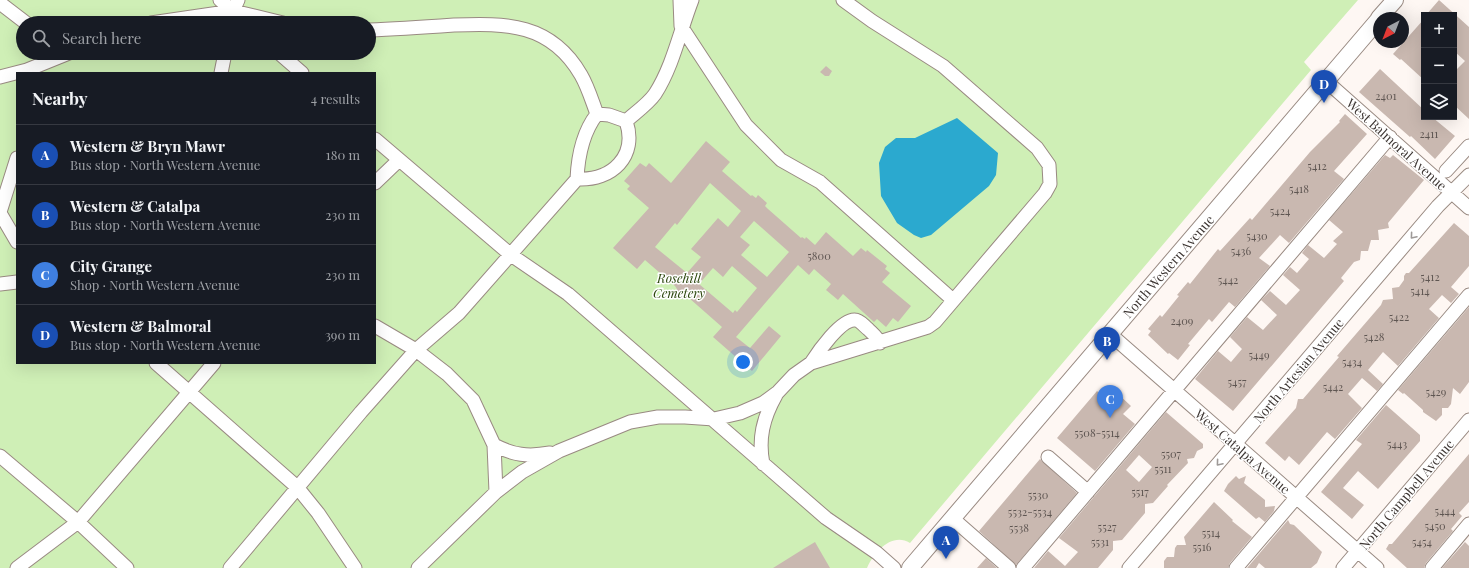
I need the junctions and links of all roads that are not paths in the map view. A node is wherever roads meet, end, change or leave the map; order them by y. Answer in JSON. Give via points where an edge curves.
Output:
{"nodes":[{"id":1,"x":220,"y":0,"type":"edge"},
{"id":2,"x":680,"y":0,"type":"edge"},
{"id":3,"x":692,"y":0,"type":"edge"},
{"id":4,"x":843,"y":0,"type":"edge"},
{"id":5,"x":1395,"y":0,"type":"edge"},
{"id":6,"x":0,"y":3,"type":"edge"},
{"id":7,"x":234,"y":11,"type":"edge"},
{"id":8,"x":1384,"y":12,"type":"edge"},
{"id":9,"x":17,"y":16,"type":"edge"},
{"id":10,"x":199,"y":16,"type":"edge"},
{"id":11,"x":254,"y":16,"type":"edge"},
{"id":12,"x":1373,"y":25,"type":"edge"},
{"id":13,"x":681,"y":26,"type":"junction"},
{"id":14,"x":376,"y":30,"type":"edge"},
{"id":15,"x":50,"y":60,"type":"joint"},
{"id":16,"x":224,"y":60,"type":"edge"},
{"id":17,"x":287,"y":60,"type":"edge"},
{"id":18,"x":19,"y":72,"type":"edge"},
{"id":19,"x":46,"y":72,"type":"edge"},
{"id":20,"x":221,"y":72,"type":"edge"},
{"id":21,"x":301,"y":72,"type":"edge"},
{"id":22,"x":16,"y":73,"type":"edge"},
{"id":23,"x":0,"y":77,"type":"edge"},
{"id":24,"x":1326,"y":81,"type":"junction"},
{"id":25,"x":597,"y":114,"type":"junction"},
{"id":26,"x":626,"y":121,"type":"junction"},
{"id":27,"x":1390,"y":137,"type":"junction"},
{"id":28,"x":376,"y":140,"type":"edge"},
{"id":29,"x":1469,"y":146,"type":"edge"},
{"id":30,"x":399,"y":160,"type":"junction"},
{"id":31,"x":16,"y":161,"type":"edge"},
{"id":32,"x":1446,"y":172,"type":"dead end"},
{"id":33,"x":1469,"y":175,"type":"edge"},
{"id":34,"x":577,"y":179,"type":"junction"},
{"id":35,"x":376,"y":182,"type":"edge"},
{"id":36,"x":1452,"y":193,"type":"junction"},
{"id":37,"x":1469,"y":208,"type":"edge"},
{"id":38,"x":0,"y":213,"type":"edge"},
{"id":39,"x":16,"y":240,"type":"edge"},
{"id":40,"x":511,"y":255,"type":"junction"},
{"id":41,"x":16,"y":282,"type":"edge"},
{"id":42,"x":0,"y":284,"type":"edge"},
{"id":43,"x":1469,"y":295,"type":"edge"},
{"id":44,"x":953,"y":300,"type":"junction"},
{"id":45,"x":376,"y":327,"type":"edge"},
{"id":46,"x":1110,"y":334,"type":"junction"},
{"id":47,"x":880,"y":343,"type":"junction"},
{"id":48,"x":416,"y":350,"type":"junction"},
{"id":49,"x":811,"y":363,"type":"junction"},
{"id":50,"x":157,"y":364,"type":"edge"},
{"id":51,"x":213,"y":364,"type":"edge"},
{"id":52,"x":189,"y":391,"type":"junction"},
{"id":53,"x":1175,"y":391,"type":"junction"},
{"id":54,"x":778,"y":392,"type":"junction"},
{"id":55,"x":714,"y":419,"type":"junction"},
{"id":56,"x":1469,"y":420,"type":"edge"},
{"id":57,"x":1235,"y":444,"type":"junction"},
{"id":58,"x":494,"y":445,"type":"junction"},
{"id":59,"x":559,"y":451,"type":"junction"},
{"id":60,"x":0,"y":456,"type":"edge"},
{"id":61,"x":1048,"y":457,"type":"dead end"},
{"id":62,"x":763,"y":464,"type":"junction"},
{"id":63,"x":297,"y":487,"type":"junction"},
{"id":64,"x":496,"y":492,"type":"junction"},
{"id":65,"x":1088,"y":492,"type":"junction"},
{"id":66,"x":1296,"y":497,"type":"junction"},
{"id":67,"x":952,"y":518,"type":"junction"},
{"id":68,"x":78,"y":522,"type":"junction"},
{"id":69,"x":1469,"y":524,"type":"edge"},
{"id":70,"x":1358,"y":551,"type":"junction"},
{"id":71,"x":17,"y":568,"type":"edge"},
{"id":72,"x":127,"y":568,"type":"edge"},
{"id":73,"x":230,"y":568,"type":"edge"},
{"id":74,"x":355,"y":568,"type":"edge"},
{"id":75,"x":418,"y":568,"type":"edge"},
{"id":76,"x":894,"y":568,"type":"edge"},
{"id":77,"x":910,"y":568,"type":"edge"},
{"id":78,"x":1008,"y":568,"type":"edge"},
{"id":79,"x":1022,"y":568,"type":"edge"},
{"id":80,"x":1129,"y":568,"type":"edge"},
{"id":81,"x":1236,"y":568,"type":"edge"},
{"id":82,"x":1343,"y":568,"type":"edge"},
{"id":83,"x":1377,"y":568,"type":"edge"},
{"id":84,"x":1432,"y":568,"type":"edge"}],
"edges":[{"from":1,"to":7,"type":"street"},
{"from":2,"to":13,"type":"street"},
{"from":3,"to":13,"type":"street"},
{"from":4,"to":44,"type":"street","via":[[943,66],[1037,148],[1049,165],[1050,184],[1045,193]]},
{"from":5,"to":8,"type":"main road","name":"North Western Avenue"},
{"from":6,"to":9,"type":"street"},
{"from":7,"to":10,"type":"street"},
{"from":7,"to":11,"type":"street"},
{"from":12,"to":24,"type":"main road","name":"North Western Avenue"},
{"from":13,"to":26,"type":"street","via":[[669,68],[654,95]]},
{"from":13,"to":44,"type":"street","via":[[746,125],[781,160],[820,182]]},
{"from":14,"to":25,"type":"street","via":[[489,24],[511,25],[529,30],[553,44],[571,61],[581,75]]},
{"from":15,"to":18,"type":"street"},
{"from":15,"to":19,"type":"street"},
{"from":16,"to":20,"type":"street"},
{"from":17,"to":21,"type":"street"},
{"from":22,"to":23,"type":"street"},
{"from":24,"to":27,"type":"street","name":"West Balmoral Avenue"},
{"from":24,"to":46,"type":"main road","name":"North Western Avenue"},
{"from":25,"to":26,"type":"street"},
{"from":25,"to":34,"type":"street","via":[[586,132],[578,159]]},
{"from":26,"to":34,"type":"street","via":[[630,138],[626,155],[604,176]]},
{"from":27,"to":36,"type":"street","name":"West Balmoral Avenue"},
{"from":27,"to":53,"type":"street"},
{"from":28,"to":30,"type":"street"},
{"from":29,"to":32,"type":"street"},
{"from":30,"to":35,"type":"street"},
{"from":30,"to":40,"type":"street"},
{"from":31,"to":38,"type":"street"},
{"from":33,"to":36,"type":"street","name":"North Artesian Avenue"},
{"from":34,"to":40,"type":"street"},
{"from":36,"to":37,"type":"street","name":"West Balmoral Avenue"},
{"from":36,"to":57,"type":"street","name":"North Artesian Avenue","one_way":true},
{"from":38,"to":39,"type":"street"},
{"from":40,"to":48,"type":"street","via":[[458,313]]},
{"from":40,"to":55,"type":"street","via":[[568,294]]},
{"from":41,"to":42,"type":"street"},
{"from":43,"to":66,"type":"street"},
{"from":44,"to":47,"type":"street","via":[[928,327]]},
{"from":45,"to":48,"type":"street"},
{"from":46,"to":53,"type":"street","name":"West Catalpa Avenue"},
{"from":46,"to":67,"type":"main road","name":"North Western Avenue"},
{"from":47,"to":49,"type":"street"},
{"from":47,"to":49,"type":"street","via":[[862,323],[850,321],[824,344]]},
{"from":48,"to":58,"type":"street","via":[[447,374],[473,400]]},
{"from":48,"to":63,"type":"street"},
{"from":49,"to":54,"type":"street","via":[[794,375]]},
{"from":50,"to":52,"type":"street"},
{"from":51,"to":52,"type":"street"},
{"from":52,"to":63,"type":"street"},
{"from":52,"to":68,"type":"street"},
{"from":53,"to":57,"type":"street","name":"West Catalpa Avenue"},
{"from":53,"to":65,"type":"street"},
{"from":54,"to":55,"type":"street","via":[[740,413]]},
{"from":54,"to":62,"type":"street","via":[[761,432]]},
{"from":55,"to":59,"type":"street","via":[[658,417],[630,422]]},
{"from":55,"to":62,"type":"street"},
{"from":56,"to":70,"type":"street","name":"North Campbell Avenue"},
{"from":57,"to":66,"type":"street","name":"West Catalpa Avenue"},
{"from":57,"to":80,"type":"street","name":"North Artesian Avenue","one_way":true},
{"from":58,"to":59,"type":"street","via":[[523,456]]},
{"from":58,"to":64,"type":"street"},
{"from":59,"to":64,"type":"street","via":[[522,472]]},
{"from":60,"to":68,"type":"street"},
{"from":61,"to":65,"type":"street"},
{"from":62,"to":76,"type":"street","via":[[826,518],[877,553]]},
{"from":63,"to":73,"type":"street"},
{"from":63,"to":74,"type":"street"},
{"from":64,"to":75,"type":"street"},
{"from":65,"to":79,"type":"street"},
{"from":66,"to":70,"type":"street","name":"West Catalpa Avenue"},
{"from":66,"to":81,"type":"street"},
{"from":67,"to":77,"type":"main road","name":"North Western Avenue"},
{"from":67,"to":78,"type":"street"},
{"from":68,"to":71,"type":"street"},
{"from":68,"to":72,"type":"street"},
{"from":69,"to":84,"type":"street"},
{"from":70,"to":82,"type":"street","name":"North Campbell Avenue"},
{"from":70,"to":83,"type":"street","name":"West Catalpa Avenue"}]}
